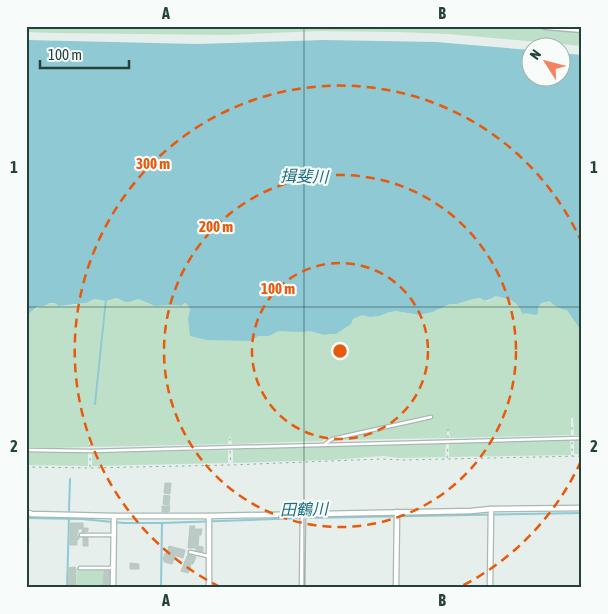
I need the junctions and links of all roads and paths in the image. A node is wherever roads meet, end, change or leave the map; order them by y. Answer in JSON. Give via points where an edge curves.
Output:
{"nodes":[{"id":1,"x":545,"y":26,"type":"edge"},
{"id":2,"x":566,"y":27,"type":"edge"},
{"id":3,"x":582,"y":29,"type":"edge"},
{"id":4,"x":431,"y":417,"type":"dead end"},
{"id":5,"x":582,"y":438,"type":"edge"},
{"id":6,"x":324,"y":445,"type":"junction"},
{"id":7,"x":26,"y":450,"type":"edge"},
{"id":8,"x":582,"y":456,"type":"edge"},
{"id":9,"x":26,"y":467,"type":"edge"},
{"id":10,"x":582,"y":508,"type":"edge"},
{"id":11,"x":491,"y":510,"type":"junction"},
{"id":12,"x":26,"y":512,"type":"edge"},
{"id":13,"x":397,"y":512,"type":"junction"},
{"id":14,"x":303,"y":515,"type":"junction"},
{"id":15,"x":209,"y":516,"type":"junction"},
{"id":16,"x":114,"y":517,"type":"junction"},
{"id":17,"x":81,"y":535,"type":"dead end"},
{"id":18,"x":114,"y":535,"type":"junction"},
{"id":19,"x":190,"y":552,"type":"dead end"},
{"id":20,"x":210,"y":556,"type":"junction"},
{"id":21,"x":80,"y":568,"type":"dead end"},
{"id":22,"x":113,"y":568,"type":"junction"},
{"id":23,"x":113,"y":588,"type":"edge"},
{"id":24,"x":209,"y":588,"type":"edge"},
{"id":25,"x":302,"y":588,"type":"edge"},
{"id":26,"x":396,"y":588,"type":"edge"},
{"id":27,"x":490,"y":588,"type":"edge"}],
"edges":[{"from":1,"to":2,"type":"main road"},
{"from":2,"to":3,"type":"main road"},
{"from":4,"to":6,"type":"lane","via":[[332,439]]},
{"from":5,"to":6,"type":"lane"},
{"from":6,"to":7,"type":"lane"},
{"from":8,"to":9,"type":"path"},
{"from":10,"to":11,"type":"street"},
{"from":11,"to":13,"type":"street"},
{"from":11,"to":27,"type":"street"},
{"from":12,"to":16,"type":"street"},
{"from":13,"to":14,"type":"street"},
{"from":13,"to":26,"type":"street"},
{"from":14,"to":15,"type":"street"},
{"from":14,"to":25,"type":"street"},
{"from":15,"to":16,"type":"street"},
{"from":15,"to":20,"type":"street"},
{"from":16,"to":18,"type":"street"},
{"from":17,"to":18,"type":"lane"},
{"from":18,"to":22,"type":"street"},
{"from":19,"to":20,"type":"lane"},
{"from":20,"to":24,"type":"street"},
{"from":21,"to":22,"type":"lane"},
{"from":22,"to":23,"type":"street"}]}
